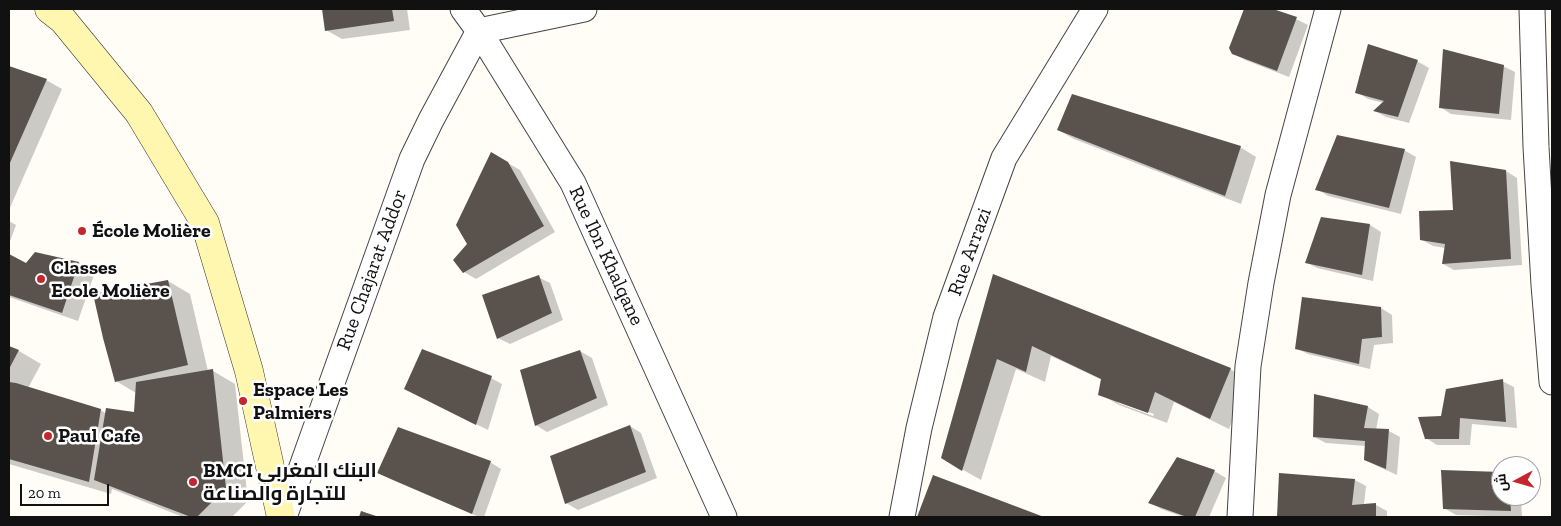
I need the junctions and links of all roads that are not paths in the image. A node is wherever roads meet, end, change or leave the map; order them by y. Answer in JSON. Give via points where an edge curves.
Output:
{"nodes":[{"id":1,"x":50,"y":9,"type":"edge"},
{"id":2,"x":463,"y":9,"type":"edge"},
{"id":3,"x":584,"y":9,"type":"edge"},
{"id":4,"x":1095,"y":9,"type":"edge"},
{"id":5,"x":1328,"y":9,"type":"edge"},
{"id":6,"x":1532,"y":9,"type":"edge"},
{"id":7,"x":479,"y":31,"type":"junction"},
{"id":8,"x":1552,"y":382,"type":"edge"},
{"id":9,"x":282,"y":517,"type":"edge"},
{"id":10,"x":724,"y":517,"type":"edge"},
{"id":11,"x":902,"y":517,"type":"edge"},
{"id":12,"x":1240,"y":517,"type":"edge"}],
"edges":[{"from":1,"to":9,"type":"street","via":[[63,20],[138,113],[205,223],[250,371]]},
{"from":2,"to":7,"type":"street","name":"Rue Ibn Khalqane"},
{"from":3,"to":7,"type":"street"},
{"from":4,"to":11,"type":"street","name":"Rue Arrazi","via":[[1004,158],[946,317],[919,428]]},
{"from":5,"to":12,"type":"street","via":[[1278,195],[1261,283],[1248,366]]},
{"from":6,"to":8,"type":"street","via":[[1536,147]]},
{"from":7,"to":9,"type":"street","name":"Rue Chajarat Addor","via":[[412,159]]},
{"from":7,"to":10,"type":"street","name":"Rue Ibn Khalqane","via":[[573,183]]}]}
